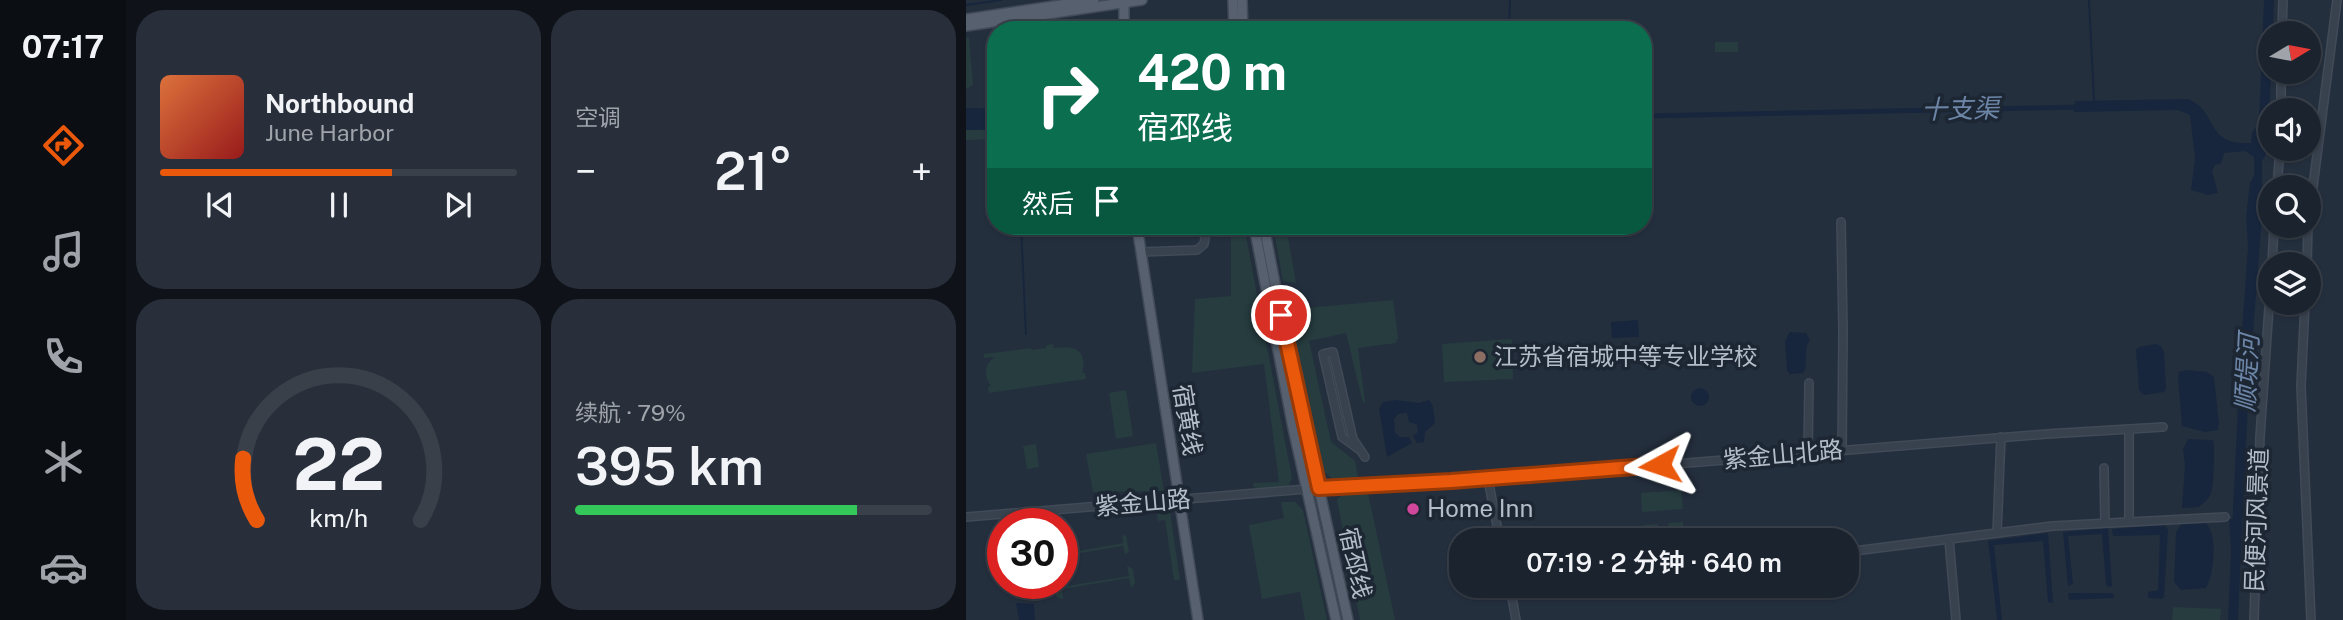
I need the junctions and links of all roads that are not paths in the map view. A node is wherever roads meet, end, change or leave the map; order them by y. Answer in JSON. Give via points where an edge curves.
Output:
{"nodes":[{"id":1,"x":1094,"y":0,"type":"edge"},
{"id":2,"x":1142,"y":0,"type":"edge"},
{"id":3,"x":1233,"y":0,"type":"edge"},
{"id":4,"x":1242,"y":0,"type":"edge"},
{"id":5,"x":2283,"y":0,"type":"edge"},
{"id":6,"x":2337,"y":0,"type":"edge"},
{"id":7,"x":1124,"y":1,"type":"edge"},
{"id":8,"x":1035,"y":12,"type":"junction"},
{"id":9,"x":966,"y":19,"type":"edge"},
{"id":10,"x":991,"y":21,"type":"edge"},
{"id":11,"x":1124,"y":21,"type":"edge"},
{"id":12,"x":1234,"y":21,"type":"edge"},
{"id":13,"x":1243,"y":21,"type":"edge"},
{"id":14,"x":2282,"y":21,"type":"edge"},
{"id":15,"x":987,"y":22,"type":"edge"},
{"id":16,"x":966,"y":26,"type":"edge"},
{"id":17,"x":1841,"y":222,"type":"dead end"},
{"id":18,"x":1138,"y":235,"type":"edge"},
{"id":19,"x":1206,"y":235,"type":"edge"},
{"id":20,"x":1256,"y":235,"type":"edge"},
{"id":21,"x":1266,"y":235,"type":"edge"},
{"id":22,"x":1141,"y":252,"type":"junction"},
{"id":23,"x":2307,"y":252,"type":"edge"},
{"id":24,"x":2268,"y":315,"type":"edge"},
{"id":25,"x":2304,"y":315,"type":"edge"},
{"id":26,"x":1809,"y":383,"type":"dead end"},
{"id":27,"x":2163,"y":427,"type":"dead end"},
{"id":28,"x":2129,"y":429,"type":"junction"},
{"id":29,"x":2001,"y":437,"type":"junction"},
{"id":30,"x":1842,"y":450,"type":"junction"},
{"id":31,"x":1808,"y":453,"type":"junction"},
{"id":32,"x":1362,"y":454,"type":"joint"},
{"id":33,"x":2104,"y":468,"type":"dead end"},
{"id":34,"x":1488,"y":479,"type":"junction"},
{"id":35,"x":1319,"y":488,"type":"junction"},
{"id":36,"x":1308,"y":490,"type":"junction"},
{"id":37,"x":1179,"y":500,"type":"junction"},
{"id":38,"x":966,"y":517,"type":"edge"},
{"id":39,"x":2225,"y":517,"type":"dead end"},
{"id":40,"x":2129,"y":522,"type":"junction"},
{"id":41,"x":2105,"y":523,"type":"junction"},
{"id":42,"x":1497,"y":528,"type":"edge"},
{"id":43,"x":1997,"y":533,"type":"junction"},
{"id":44,"x":1950,"y":539,"type":"junction"},
{"id":45,"x":1859,"y":550,"type":"edge"},
{"id":46,"x":1512,"y":598,"type":"edge"},
{"id":47,"x":1198,"y":620,"type":"edge"},
{"id":48,"x":1336,"y":620,"type":"edge"},
{"id":49,"x":1348,"y":620,"type":"edge"},
{"id":50,"x":1516,"y":620,"type":"edge"},
{"id":51,"x":1956,"y":620,"type":"edge"},
{"id":52,"x":2254,"y":620,"type":"edge"},
{"id":53,"x":2311,"y":620,"type":"edge"}],
"edges":[{"from":1,"to":8,"type":"main road"},
{"from":2,"to":7,"type":"main road"},
{"from":3,"to":12,"type":"main road"},
{"from":4,"to":13,"type":"main road"},
{"from":5,"to":14,"type":"street"},
{"from":6,"to":23,"type":"street"},
{"from":7,"to":8,"type":"main road"},
{"from":7,"to":11,"type":"main road"},
{"from":8,"to":9,"type":"main road"},
{"from":8,"to":10,"type":"main road"},
{"from":15,"to":16,"type":"main road"},
{"from":17,"to":30,"type":"street"},
{"from":18,"to":22,"type":"main road","name":"宿黄线"},
{"from":19,"to":22,"type":"street","via":[[1197,250]]},
{"from":20,"to":36,"type":"main road","name":"宿邳线"},
{"from":21,"to":35,"type":"main road","name":"宿邳线"},
{"from":22,"to":37,"type":"main road","name":"宿黄线"},
{"from":24,"to":52,"type":"street","name":"民便河风景道"},
{"from":25,"to":53,"type":"street","via":[[2301,386]]},
{"from":26,"to":31,"type":"street"},
{"from":27,"to":28,"type":"street","name":"紫金山北路"},
{"from":28,"to":29,"type":"street","name":"紫金山北路"},
{"from":28,"to":40,"type":"street"},
{"from":29,"to":30,"type":"street","name":"紫金山北路"},
{"from":29,"to":43,"type":"street"},
{"from":30,"to":31,"type":"street","name":"紫金山北路"},
{"from":31,"to":34,"type":"street","name":"紫金山北路"},
{"from":32,"to":32,"type":"street","via":[[1342,437],[1323,354],[1333,352],[1353,439]]},
{"from":33,"to":41,"type":"street"},
{"from":34,"to":35,"type":"street","name":"紫金山北路"},
{"from":34,"to":42,"type":"street"},
{"from":35,"to":36,"type":"street","name":"紫金山路"},
{"from":35,"to":49,"type":"main road","name":"宿邳线"},
{"from":36,"to":37,"type":"street","name":"紫金山路"},
{"from":36,"to":48,"type":"main road","name":"宿邳线"},
{"from":37,"to":38,"type":"street","name":"紫金山路"},
{"from":37,"to":47,"type":"main road","name":"宿黄线"},
{"from":39,"to":40,"type":"street"},
{"from":40,"to":41,"type":"street"},
{"from":41,"to":43,"type":"street"},
{"from":43,"to":44,"type":"street"},
{"from":44,"to":45,"type":"street"},
{"from":44,"to":51,"type":"street"},
{"from":46,"to":50,"type":"street"}]}
